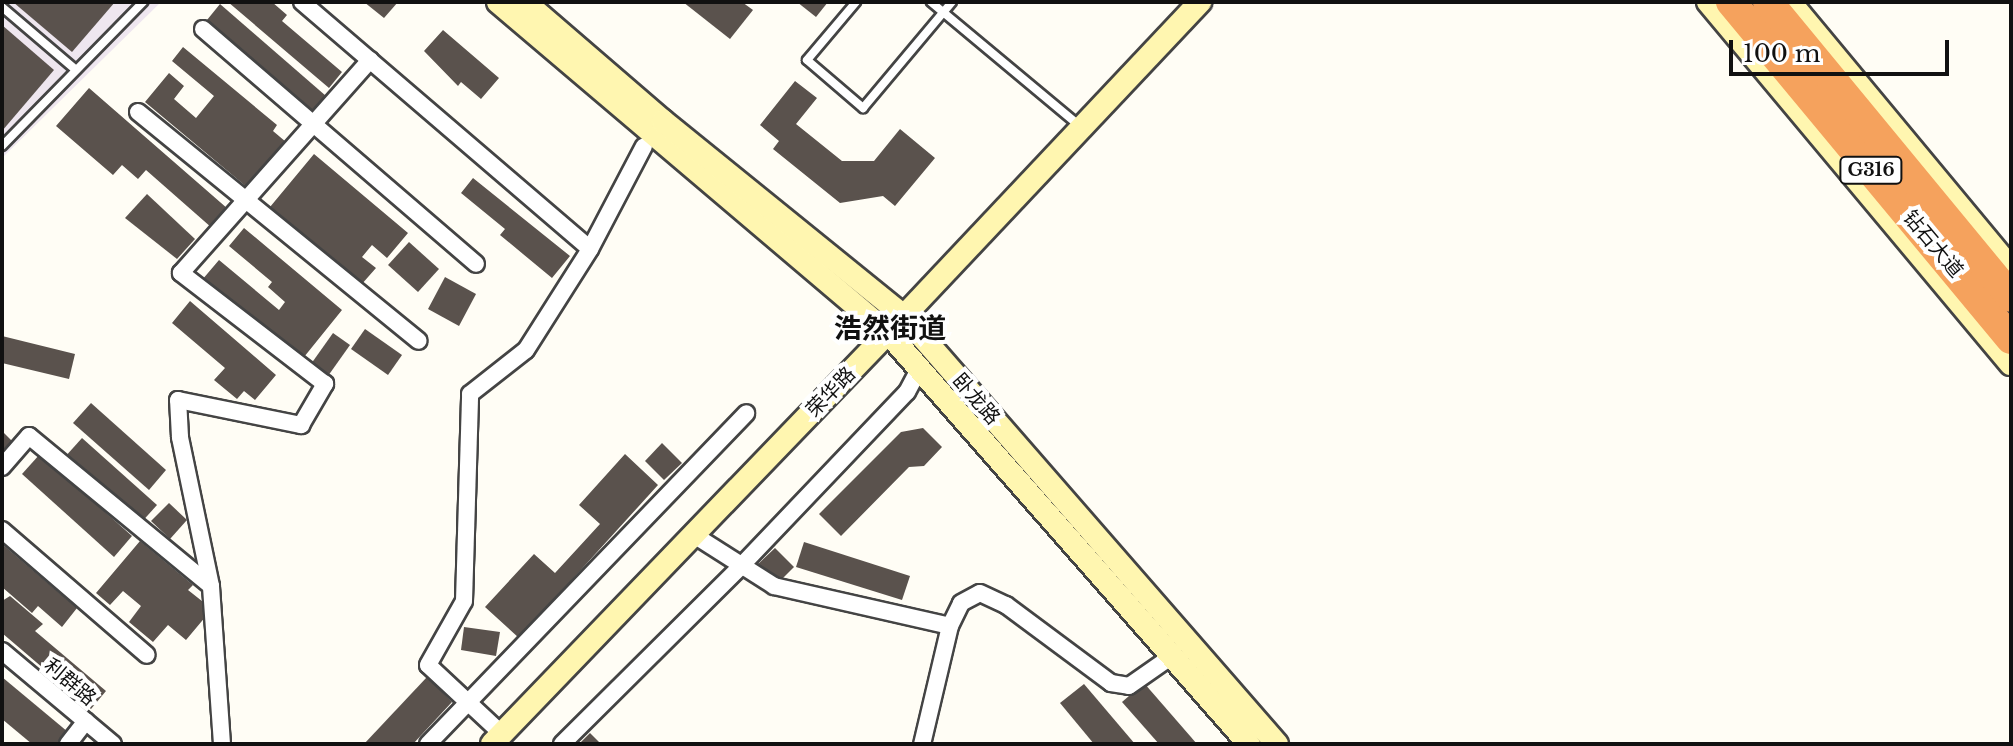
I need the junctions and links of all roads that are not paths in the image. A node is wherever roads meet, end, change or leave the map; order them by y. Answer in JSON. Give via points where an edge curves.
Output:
{"nodes":[{"id":1,"x":143,"y":2,"type":"edge"},
{"id":2,"x":302,"y":2,"type":"edge"},
{"id":3,"x":498,"y":2,"type":"edge"},
{"id":4,"x":525,"y":2,"type":"edge"},
{"id":5,"x":856,"y":2,"type":"edge"},
{"id":6,"x":931,"y":2,"type":"edge"},
{"id":7,"x":952,"y":2,"type":"edge"},
{"id":8,"x":1200,"y":2,"type":"edge"},
{"id":9,"x":1708,"y":2,"type":"edge"},
{"id":10,"x":1731,"y":2,"type":"edge"},
{"id":11,"x":2,"y":7,"type":"edge"},
{"id":12,"x":1783,"y":7,"type":"edge"},
{"id":13,"x":943,"y":12,"type":"junction"},
{"id":14,"x":203,"y":29,"type":"dead end"},
{"id":15,"x":370,"y":60,"type":"junction"},
{"id":16,"x":76,"y":70,"type":"junction"},
{"id":17,"x":138,"y":112,"type":"dead end"},
{"id":18,"x":313,"y":124,"type":"junction"},
{"id":19,"x":1081,"y":128,"type":"junction"},
{"id":20,"x":2,"y":146,"type":"edge"},
{"id":21,"x":644,"y":146,"type":"dead end"},
{"id":22,"x":246,"y":200,"type":"junction"},
{"id":23,"x":1944,"y":201,"type":"junction"},
{"id":24,"x":590,"y":249,"type":"junction"},
{"id":25,"x":1936,"y":261,"type":"junction"},
{"id":26,"x":476,"y":264,"type":"dead end"},
{"id":27,"x":2011,"y":268,"type":"edge"},
{"id":28,"x":2011,"y":297,"type":"edge"},
{"id":29,"x":904,"y":316,"type":"junction"},
{"id":30,"x":888,"y":333,"type":"junction"},
{"id":31,"x":2011,"y":339,"type":"edge"},
{"id":32,"x":419,"y":341,"type":"dead end"},
{"id":33,"x":2011,"y":364,"type":"edge"},
{"id":34,"x":919,"y":369,"type":"junction"},
{"id":35,"x":746,"y":413,"type":"dead end"},
{"id":36,"x":2,"y":467,"type":"edge"},
{"id":37,"x":2,"y":530,"type":"edge"},
{"id":38,"x":694,"y":535,"type":"junction"},
{"id":39,"x":742,"y":565,"type":"junction"},
{"id":40,"x":211,"y":586,"type":"junction"},
{"id":41,"x":950,"y":626,"type":"junction"},
{"id":42,"x":2,"y":651,"type":"edge"},
{"id":43,"x":147,"y":655,"type":"dead end"},
{"id":44,"x":1172,"y":656,"type":"junction"},
{"id":45,"x":468,"y":702,"type":"junction"},
{"id":46,"x":86,"y":721,"type":"junction"},
{"id":47,"x":497,"y":739,"type":"edge"},
{"id":48,"x":68,"y":744,"type":"edge"},
{"id":49,"x":113,"y":744,"type":"edge"},
{"id":50,"x":222,"y":744,"type":"edge"},
{"id":51,"x":428,"y":744,"type":"edge"},
{"id":52,"x":562,"y":744,"type":"edge"},
{"id":53,"x":922,"y":744,"type":"edge"},
{"id":54,"x":1249,"y":744,"type":"edge"},
{"id":55,"x":1277,"y":744,"type":"edge"}],
"edges":[{"from":1,"to":16,"type":"lane"},
{"from":2,"to":15,"type":"street"},
{"from":3,"to":30,"type":"main road","name":"卧龙路"},
{"from":4,"to":29,"type":"main road","name":"卧龙路"},
{"from":5,"to":13,"type":"lane","via":[[807,60],[863,108]]},
{"from":6,"to":13,"type":"lane"},
{"from":7,"to":13,"type":"lane"},
{"from":8,"to":19,"type":"main road","name":"荣华路"},
{"from":9,"to":25,"type":"main road"},
{"from":10,"to":25,"type":"highway","name":"钻石大道","number":"G316"},
{"from":11,"to":16,"type":"lane"},
{"from":12,"to":23,"type":"highway","name":"钻石大道","number":"G316"},
{"from":13,"to":19,"type":"lane"},
{"from":14,"to":18,"type":"street"},
{"from":15,"to":18,"type":"street"},
{"from":15,"to":24,"type":"street"},
{"from":16,"to":20,"type":"lane"},
{"from":17,"to":22,"type":"street"},
{"from":18,"to":22,"type":"street"},
{"from":18,"to":26,"type":"street"},
{"from":19,"to":29,"type":"main road","name":"荣华路"},
{"from":21,"to":24,"type":"street"},
{"from":22,"to":32,"type":"street"},
{"from":22,"to":40,"type":"street","via":[[181,273],[325,384],[301,425],[178,400],[180,437]]},
{"from":23,"to":27,"type":"main road"},
{"from":23,"to":28,"type":"highway","name":"钻石大道","number":"G316"},
{"from":24,"to":45,"type":"street","via":[[526,350],[470,394],[464,601],[428,665]]},
{"from":25,"to":31,"type":"highway","name":"钻石大道","number":"G316"},
{"from":25,"to":33,"type":"main road"},
{"from":29,"to":30,"type":"main road","name":"荣华路"},
{"from":29,"to":55,"type":"main road","name":"卧龙路"},
{"from":30,"to":34,"type":"main road","name":"卧龙路"},
{"from":30,"to":38,"type":"main road","name":"荣华路"},
{"from":34,"to":39,"type":"street","via":[[907,392]]},
{"from":34,"to":44,"type":"main road","name":"卧龙路"},
{"from":35,"to":45,"type":"street"},
{"from":36,"to":40,"type":"street","via":[[29,436]]},
{"from":37,"to":43,"type":"street"},
{"from":38,"to":39,"type":"street"},
{"from":38,"to":47,"type":"main road","name":"荣华路"},
{"from":39,"to":41,"type":"street","via":[[774,586]]},
{"from":39,"to":52,"type":"street"},
{"from":40,"to":50,"type":"street"},
{"from":41,"to":44,"type":"street","via":[[961,603],[980,593],[1006,605],[1111,683],[1129,686]]},
{"from":41,"to":53,"type":"street"},
{"from":42,"to":46,"type":"street","name":"利群路"},
{"from":44,"to":54,"type":"main road","name":"卧龙路"},
{"from":45,"to":47,"type":"street"},
{"from":45,"to":51,"type":"street"},
{"from":46,"to":48,"type":"street"},
{"from":46,"to":49,"type":"street","name":"利群路"}]}
